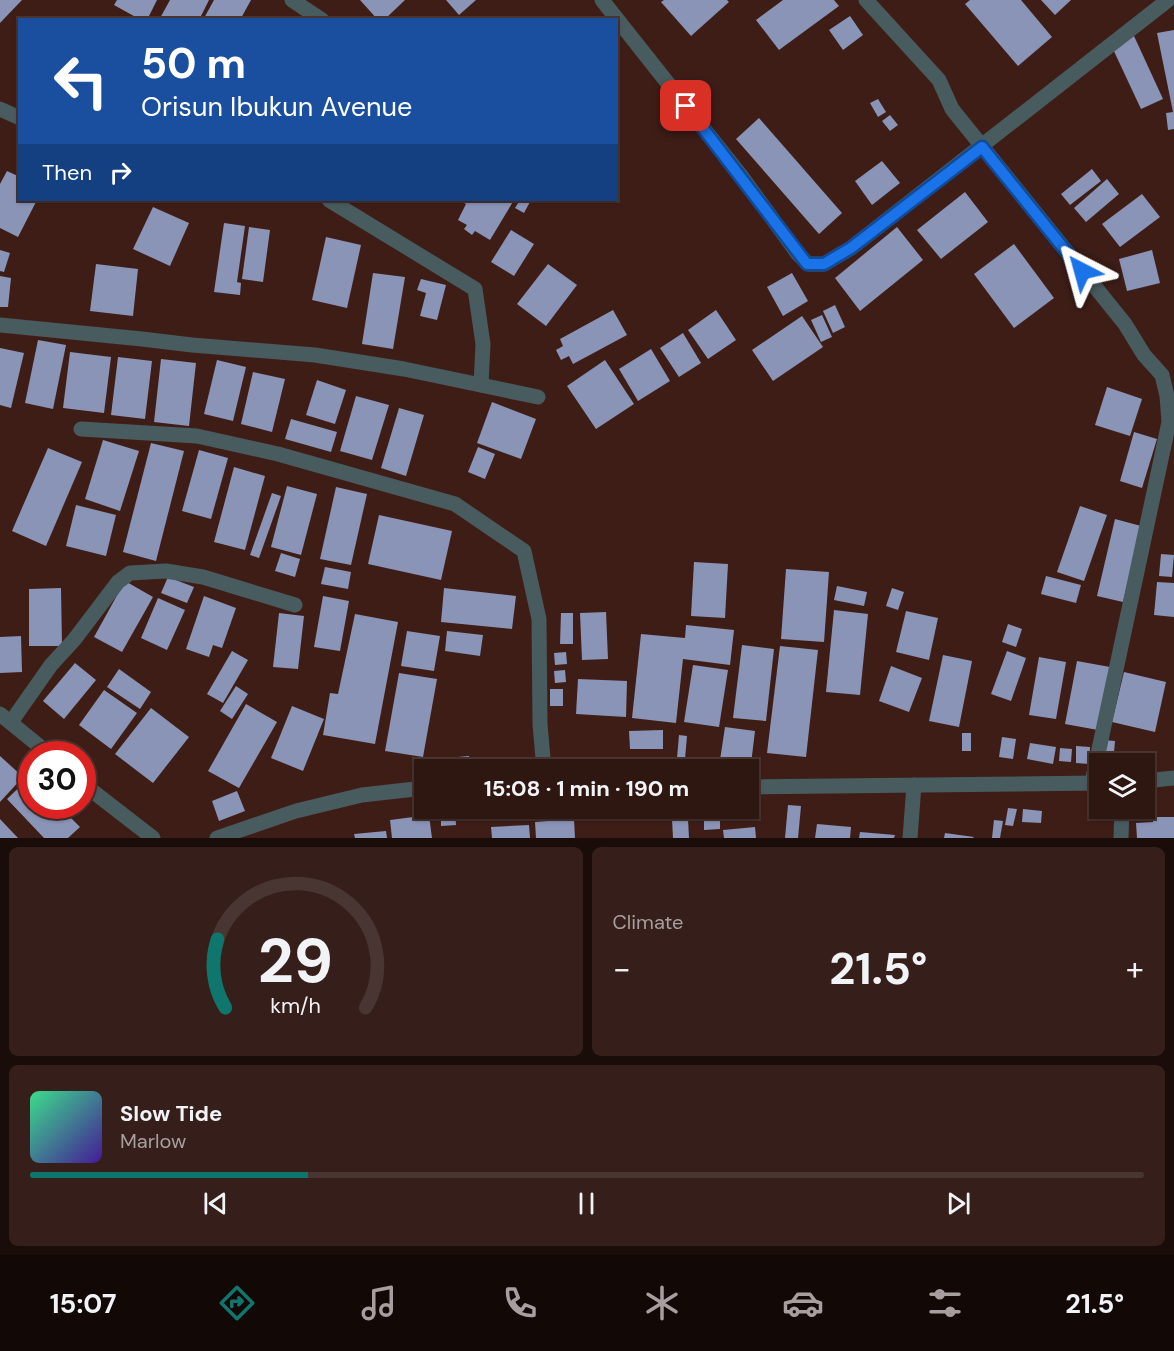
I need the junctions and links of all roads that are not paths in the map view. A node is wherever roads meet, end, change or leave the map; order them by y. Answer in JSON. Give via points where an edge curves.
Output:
{"nodes":[{"id":1,"x":292,"y":0,"type":"edge"},
{"id":2,"x":602,"y":0,"type":"edge"},
{"id":3,"x":866,"y":0,"type":"edge"},
{"id":4,"x":1168,"y":0,"type":"edge"},
{"id":5,"x":319,"y":18,"type":"edge"},
{"id":6,"x":616,"y":18,"type":"edge"},
{"id":7,"x":618,"y":21,"type":"edge"},
{"id":8,"x":0,"y":109,"type":"edge"},
{"id":9,"x":18,"y":116,"type":"edge"},
{"id":10,"x":982,"y":147,"type":"junction"},
{"id":11,"x":331,"y":201,"type":"edge"},
{"id":12,"x":0,"y":326,"type":"edge"},
{"id":13,"x":481,"y":385,"type":"junction"},
{"id":14,"x":538,"y":397,"type":"dead end"},
{"id":15,"x":81,"y":429,"type":"dead end"},
{"id":16,"x":295,"y":605,"type":"dead end"},
{"id":17,"x":5,"y":718,"type":"edge"},
{"id":18,"x":33,"y":741,"type":"edge"},
{"id":19,"x":1102,"y":753,"type":"edge"},
{"id":20,"x":543,"y":759,"type":"edge"},
{"id":21,"x":1174,"y":778,"type":"edge"},
{"id":22,"x":1155,"y":780,"type":"edge"},
{"id":23,"x":1089,"y":782,"type":"edge"},
{"id":24,"x":914,"y":785,"type":"junction"},
{"id":25,"x":759,"y":787,"type":"edge"},
{"id":26,"x":414,"y":789,"type":"edge"},
{"id":27,"x":96,"y":794,"type":"edge"},
{"id":28,"x":1122,"y":819,"type":"edge"},
{"id":29,"x":259,"y":831,"type":"edge"},
{"id":30,"x":153,"y":838,"type":"edge"},
{"id":31,"x":217,"y":838,"type":"edge"},
{"id":32,"x":910,"y":838,"type":"edge"},
{"id":33,"x":1121,"y":838,"type":"edge"}],
"edges":[{"from":1,"to":5,"type":"street"},
{"from":2,"to":6,"type":"street"},
{"from":3,"to":10,"type":"street","via":[[939,80],[952,109]]},
{"from":4,"to":10,"type":"street"},
{"from":7,"to":10,"type":"street","via":[[807,264],[824,264],[851,248]]},
{"from":8,"to":9,"type":"street"},
{"from":10,"to":19,"type":"street","via":[[1125,324],[1162,375],[1167,396],[1169,422]]},
{"from":11,"to":13,"type":"street","via":[[475,289],[483,344]]},
{"from":12,"to":13,"type":"street","via":[[315,355]]},
{"from":13,"to":14,"type":"street"},
{"from":15,"to":20,"type":"street","via":[[197,436],[289,457],[455,504],[524,550],[539,619]]},
{"from":16,"to":17,"type":"street","via":[[203,577],[166,571],[130,573],[118,582],[75,640]]},
{"from":17,"to":18,"type":"street"},
{"from":21,"to":22,"type":"street"},
{"from":23,"to":24,"type":"street"},
{"from":24,"to":25,"type":"street"},
{"from":24,"to":32,"type":"street"},
{"from":26,"to":29,"type":"street","via":[[362,795],[296,811]]},
{"from":27,"to":30,"type":"street"},
{"from":28,"to":33,"type":"street"},
{"from":29,"to":31,"type":"street"}]}
